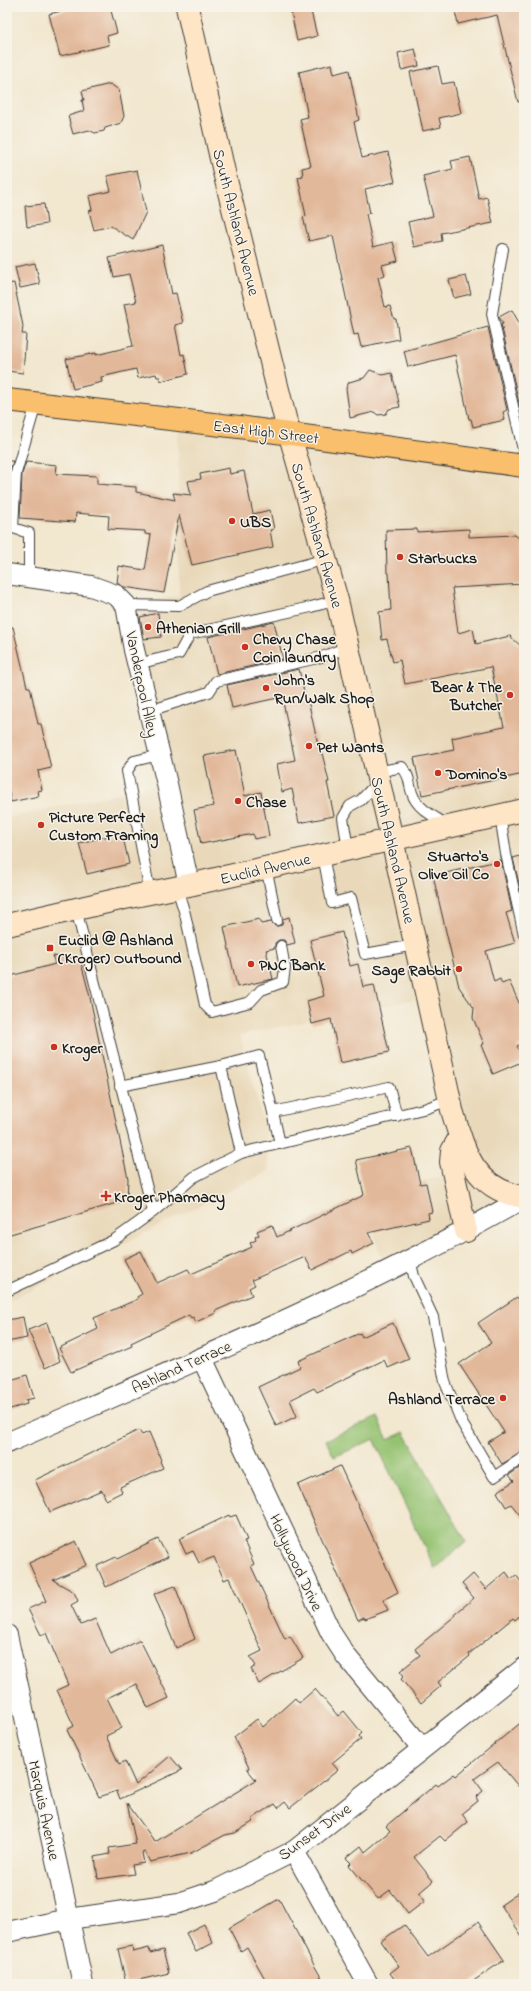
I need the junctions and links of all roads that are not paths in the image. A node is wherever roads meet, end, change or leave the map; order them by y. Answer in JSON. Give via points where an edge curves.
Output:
{"nodes":[{"id":1,"x":187,"y":7,"type":"edge"},
{"id":2,"x":502,"y":249,"type":"dead end"},
{"id":3,"x":7,"y":400,"type":"edge"},
{"id":4,"x":36,"y":404,"type":"junction"},
{"id":5,"x":289,"y":434,"type":"junction"},
{"id":6,"x":524,"y":454,"type":"edge"},
{"id":7,"x":524,"y":466,"type":"edge"},
{"id":8,"x":10,"y":528,"type":"edge"},
{"id":9,"x":326,"y":559,"type":"junction"},
{"id":10,"x":7,"y":574,"type":"edge"},
{"id":11,"x":29,"y":577,"type":"junction"},
{"id":12,"x":337,"y":600,"type":"junction"},
{"id":13,"x":126,"y":605,"type":"junction"},
{"id":14,"x":348,"y":647,"type":"junction"},
{"id":15,"x":137,"y":664,"type":"junction"},
{"id":16,"x":149,"y":711,"type":"junction"},
{"id":17,"x":159,"y":755,"type":"junction"},
{"id":18,"x":378,"y":776,"type":"junction"},
{"id":19,"x":524,"y":810,"type":"edge"},
{"id":20,"x":500,"y":815,"type":"junction"},
{"id":21,"x":450,"y":826,"type":"junction"},
{"id":22,"x":392,"y":839,"type":"junction"},
{"id":23,"x":348,"y":849,"type":"junction"},
{"id":24,"x":323,"y":854,"type":"junction"},
{"id":25,"x":266,"y":867,"type":"junction"},
{"id":26,"x":183,"y":886,"type":"junction"},
{"id":27,"x":150,"y":894,"type":"junction"},
{"id":28,"x":76,"y":909,"type":"junction"},
{"id":29,"x":277,"y":920,"type":"dead end"},
{"id":30,"x":7,"y":925,"type":"edge"},
{"id":31,"x":524,"y":935,"type":"edge"},
{"id":32,"x":415,"y":945,"type":"junction"},
{"id":33,"x":281,"y":946,"type":"dead end"},
{"id":34,"x":221,"y":1066,"type":"junction"},
{"id":35,"x":120,"y":1086,"type":"junction"},
{"id":36,"x":449,"y":1100,"type":"junction"},
{"id":37,"x":273,"y":1112,"type":"junction"},
{"id":38,"x":397,"y":1116,"type":"junction"},
{"id":39,"x":460,"y":1137,"type":"junction"},
{"id":40,"x":280,"y":1144,"type":"junction"},
{"id":41,"x":241,"y":1153,"type":"junction"},
{"id":42,"x":524,"y":1197,"type":"edge"},
{"id":43,"x":153,"y":1212,"type":"junction"},
{"id":44,"x":466,"y":1231,"type":"junction"},
{"id":45,"x":410,"y":1260,"type":"junction"},
{"id":46,"x":7,"y":1291,"type":"edge"},
{"id":47,"x":202,"y":1358,"type":"junction"},
{"id":48,"x":7,"y":1443,"type":"edge"},
{"id":49,"x":524,"y":1457,"type":"edge"},
{"id":50,"x":7,"y":1635,"type":"edge"},
{"id":51,"x":11,"y":1668,"type":"edge"},
{"id":52,"x":524,"y":1668,"type":"edge"},
{"id":53,"x":422,"y":1748,"type":"junction"},
{"id":54,"x":294,"y":1851,"type":"junction"},
{"id":55,"x":69,"y":1919,"type":"junction"},
{"id":56,"x":7,"y":1932,"type":"edge"},
{"id":57,"x":83,"y":1984,"type":"edge"},
{"id":58,"x":368,"y":1984,"type":"edge"}],
"edges":[{"from":1,"to":5,"type":"street","name":"South Ashland Avenue","via":[[224,172]]},
{"from":2,"to":6,"type":"lane","via":[[492,314]]},
{"from":3,"to":4,"type":"main road","name":"East High Street"},
{"from":4,"to":5,"type":"main road","name":"East High Street"},
{"from":4,"to":8,"type":"lane","via":[[16,473]]},
{"from":5,"to":7,"type":"main road","name":"East High Street"},
{"from":5,"to":9,"type":"street","name":"South Ashland Avenue"},
{"from":8,"to":11,"type":"lane","via":[[29,534]]},
{"from":9,"to":12,"type":"street","name":"South Ashland Avenue"},
{"from":9,"to":13,"type":"lane","via":[[207,591],[178,606]]},
{"from":10,"to":11,"type":"street"},
{"from":11,"to":13,"type":"street","via":[[91,586],[116,595]]},
{"from":12,"to":14,"type":"street","name":"South Ashland Avenue"},
{"from":12,"to":15,"type":"lane","via":[[190,634],[179,654]]},
{"from":13,"to":15,"type":"street","name":"Vanderpool Alley"},
{"from":14,"to":16,"type":"lane","via":[[322,657],[216,680],[209,692]]},
{"from":14,"to":18,"type":"street","name":"South Ashland Avenue"},
{"from":15,"to":16,"type":"street","name":"Vanderpool Alley"},
{"from":16,"to":17,"type":"street","name":"Vanderpool Alley"},
{"from":17,"to":26,"type":"street","name":"Vanderpool Alley"},
{"from":17,"to":27,"type":"lane","via":[[134,762],[127,771]]},
{"from":18,"to":21,"type":"lane","via":[[402,767],[409,775],[414,799],[427,812]]},
{"from":18,"to":22,"type":"street","name":"South Ashland Avenue"},
{"from":18,"to":23,"type":"lane","via":[[361,800],[350,806],[343,818]]},
{"from":19,"to":20,"type":"street","name":"Euclid Avenue"},
{"from":20,"to":21,"type":"street","name":"Euclid Avenue"},
{"from":20,"to":31,"type":"lane"},
{"from":21,"to":22,"type":"street","name":"Euclid Avenue"},
{"from":22,"to":23,"type":"street","name":"Euclid Avenue"},
{"from":22,"to":32,"type":"street","name":"South Ashland Avenue"},
{"from":23,"to":24,"type":"street","name":"Euclid Avenue"},
{"from":24,"to":25,"type":"street","name":"Euclid Avenue"},
{"from":24,"to":32,"type":"lane","via":[[332,902],[351,898],[365,954]]},
{"from":25,"to":26,"type":"street","name":"Euclid Avenue"},
{"from":25,"to":29,"type":"lane"},
{"from":26,"to":27,"type":"street","name":"Euclid Avenue"},
{"from":26,"to":33,"type":"lane","via":[[185,914],[205,1004],[212,1012],[250,1002],[261,990],[283,982],[285,968]]},
{"from":27,"to":28,"type":"street","name":"Euclid Avenue"},
{"from":28,"to":30,"type":"street","name":"Euclid Avenue"},
{"from":28,"to":35,"type":"lane"},
{"from":32,"to":36,"type":"street","name":"South Ashland Avenue"},
{"from":34,"to":35,"type":"lane"},
{"from":34,"to":37,"type":"lane","via":[[259,1056]]},
{"from":34,"to":41,"type":"lane"},
{"from":35,"to":43,"type":"lane"},
{"from":36,"to":38,"type":"lane"},
{"from":36,"to":39,"type":"street","name":"South Ashland Avenue"},
{"from":37,"to":38,"type":"lane","via":[[389,1087]]},
{"from":37,"to":40,"type":"lane"},
{"from":38,"to":40,"type":"lane"},
{"from":39,"to":42,"type":"street","name":"South Ashland Avenue","via":[[470,1164],[483,1178],[506,1192]]},
{"from":39,"to":44,"type":"street","via":[[452,1151],[451,1162]]},
{"from":40,"to":41,"type":"lane"},
{"from":41,"to":43,"type":"lane","via":[[194,1177]]},
{"from":42,"to":44,"type":"street","name":"Ashland Terrace"},
{"from":43,"to":46,"type":"lane","via":[[114,1240]]},
{"from":44,"to":45,"type":"street","name":"Ashland Terrace"},
{"from":45,"to":47,"type":"street","name":"Ashland Terrace"},
{"from":45,"to":49,"type":"lane","via":[[414,1276],[433,1317],[445,1382],[462,1423],[494,1477]]},
{"from":47,"to":48,"type":"street","name":"Ashland Terrace"},
{"from":47,"to":53,"type":"street","name":"Hollywood Drive","via":[[331,1633],[346,1656]]},
{"from":50,"to":51,"type":"street","name":"Marquis Avenue"},
{"from":51,"to":55,"type":"street","name":"Marquis Avenue"},
{"from":52,"to":53,"type":"street","name":"Sunset Drive"},
{"from":53,"to":54,"type":"street","name":"Sunset Drive"},
{"from":54,"to":55,"type":"street","name":"Sunset Drive","via":[[198,1898]]},
{"from":54,"to":58,"type":"street"},
{"from":55,"to":56,"type":"street","name":"Sunset Drive"},
{"from":55,"to":57,"type":"street","name":"Marquis Avenue"}]}
